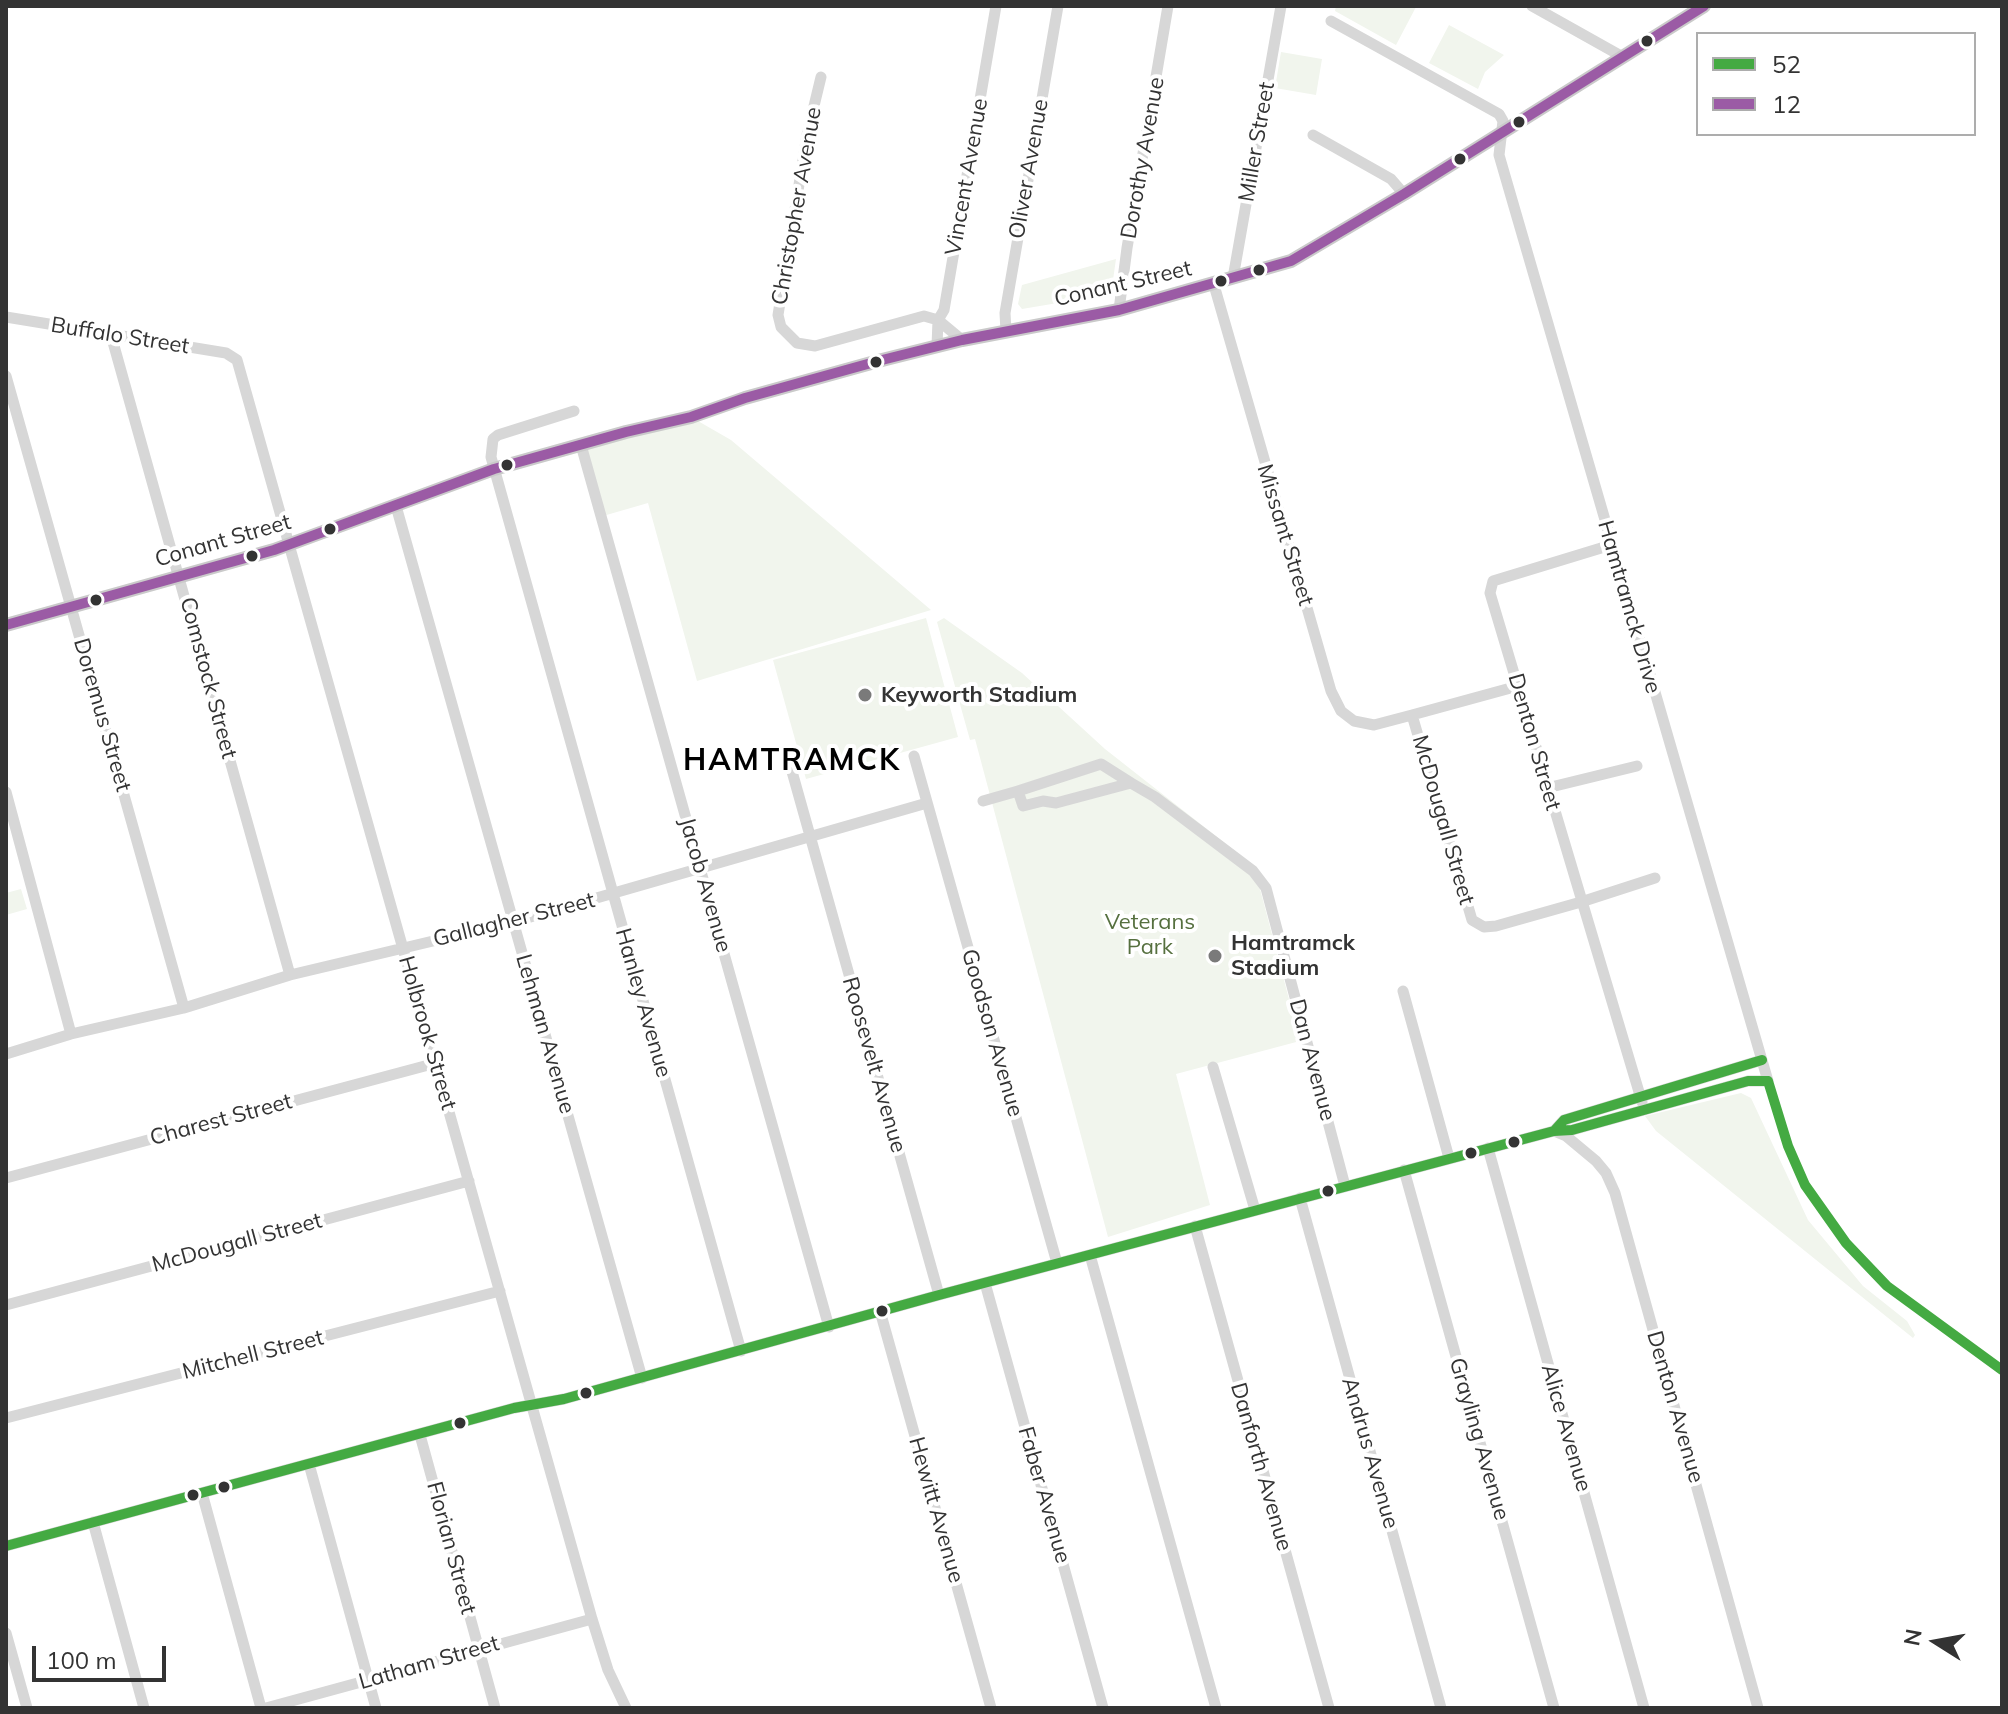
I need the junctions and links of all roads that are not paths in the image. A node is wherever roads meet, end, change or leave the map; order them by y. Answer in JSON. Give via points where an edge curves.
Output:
{"nodes":[{"id":1,"x":996,"y":6,"type":"edge"},
{"id":2,"x":1058,"y":6,"type":"edge"},
{"id":3,"x":1168,"y":6,"type":"edge"},
{"id":4,"x":1281,"y":6,"type":"edge"},
{"id":5,"x":1532,"y":6,"type":"edge"},
{"id":6,"x":1704,"y":6,"type":"edge"},
{"id":7,"x":1331,"y":21,"type":"dead end"},
{"id":8,"x":1623,"y":57,"type":"junction"},
{"id":9,"x":821,"y":77,"type":"dead end"},
{"id":10,"x":1503,"y":132,"type":"junction"},
{"id":11,"x":1313,"y":135,"type":"dead end"},
{"id":12,"x":1404,"y":194,"type":"junction"},
{"id":13,"x":1233,"y":278,"type":"junction"},
{"id":14,"x":1214,"y":285,"type":"junction"},
{"id":15,"x":1119,"y":310,"type":"junction"},
{"id":16,"x":6,"y":317,"type":"edge"},
{"id":17,"x":938,"y":320,"type":"junction"},
{"id":18,"x":1006,"y":332,"type":"junction"},
{"id":19,"x":111,"y":335,"type":"junction"},
{"id":20,"x":962,"y":340,"type":"junction"},
{"id":21,"x":937,"y":346,"type":"junction"},
{"id":22,"x":233,"y":356,"type":"joint"},
{"id":23,"x":6,"y":376,"type":"edge"},
{"id":24,"x":574,"y":411,"type":"dead end"},
{"id":25,"x":581,"y":445,"type":"junction"},
{"id":26,"x":494,"y":469,"type":"junction"},
{"id":27,"x":396,"y":506,"type":"junction"},
{"id":28,"x":291,"y":545,"type":"junction"},
{"id":29,"x":1611,"y":545,"type":"junction"},
{"id":30,"x":180,"y":576,"type":"junction"},
{"id":31,"x":71,"y":607,"type":"junction"},
{"id":32,"x":6,"y":625,"type":"edge"},
{"id":33,"x":1518,"y":686,"type":"junction"},
{"id":34,"x":1412,"y":715,"type":"junction"},
{"id":35,"x":914,"y":756,"type":"dead end"},
{"id":36,"x":1637,"y":766,"type":"dead end"},
{"id":37,"x":791,"y":768,"type":"dead end"},
{"id":38,"x":1131,"y":783,"type":"junction"},
{"id":39,"x":1547,"y":788,"type":"junction"},
{"id":40,"x":1018,"y":791,"type":"junction"},
{"id":41,"x":6,"y":792,"type":"edge"},
{"id":42,"x":983,"y":801,"type":"dead end"},
{"id":43,"x":927,"y":803,"type":"junction"},
{"id":44,"x":810,"y":835,"type":"junction"},
{"id":45,"x":701,"y":869,"type":"junction"},
{"id":46,"x":1655,"y":878,"type":"dead end"},
{"id":47,"x":612,"y":894,"type":"junction"},
{"id":48,"x":1581,"y":902,"type":"junction"},
{"id":49,"x":513,"y":922,"type":"junction"},
{"id":50,"x":402,"y":947,"type":"junction"},
{"id":51,"x":290,"y":975,"type":"junction"},
{"id":52,"x":1403,"y":991,"type":"dead end"},
{"id":53,"x":184,"y":1008,"type":"junction"},
{"id":54,"x":71,"y":1034,"type":"junction"},
{"id":55,"x":6,"y":1054,"type":"edge"},
{"id":56,"x":1762,"y":1060,"type":"junction"},
{"id":57,"x":436,"y":1063,"type":"junction"},
{"id":58,"x":1213,"y":1067,"type":"dead end"},
{"id":59,"x":1640,"y":1097,"type":"junction"},
{"id":60,"x":1644,"y":1110,"type":"junction"},
{"id":61,"x":1554,"y":1131,"type":"junction"},
{"id":62,"x":1488,"y":1148,"type":"junction"},
{"id":63,"x":1449,"y":1158,"type":"junction"},
{"id":64,"x":1404,"y":1170,"type":"junction"},
{"id":65,"x":6,"y":1178,"type":"edge"},
{"id":66,"x":469,"y":1181,"type":"junction"},
{"id":67,"x":1345,"y":1186,"type":"junction"},
{"id":68,"x":1300,"y":1198,"type":"junction"},
{"id":69,"x":1255,"y":1210,"type":"junction"},
{"id":70,"x":1195,"y":1226,"type":"junction"},
{"id":71,"x":1090,"y":1255,"type":"junction"},
{"id":72,"x":1057,"y":1263,"type":"junction"},
{"id":73,"x":985,"y":1283,"type":"junction"},
{"id":74,"x":500,"y":1291,"type":"junction"},
{"id":75,"x":939,"y":1295,"type":"junction"},
{"id":76,"x":6,"y":1305,"type":"edge"},
{"id":77,"x":880,"y":1311,"type":"junction"},
{"id":78,"x":829,"y":1327,"type":"junction"},
{"id":79,"x":741,"y":1351,"type":"junction"},
{"id":80,"x":642,"y":1378,"type":"junction"},
{"id":81,"x":532,"y":1403,"type":"junction"},
{"id":82,"x":6,"y":1418,"type":"edge"},
{"id":83,"x":420,"y":1435,"type":"junction"},
{"id":84,"x":309,"y":1464,"type":"junction"},
{"id":85,"x":202,"y":1493,"type":"junction"},
{"id":86,"x":93,"y":1522,"type":"junction"},
{"id":87,"x":6,"y":1546,"type":"edge"},
{"id":88,"x":592,"y":1619,"type":"junction"},
{"id":89,"x":6,"y":1633,"type":"edge"},
{"id":90,"x":479,"y":1649,"type":"junction"},
{"id":91,"x":368,"y":1680,"type":"junction"},
{"id":92,"x":27,"y":1708,"type":"edge"},
{"id":93,"x":144,"y":1708,"type":"edge"},
{"id":94,"x":264,"y":1708,"type":"edge"},
{"id":95,"x":376,"y":1708,"type":"edge"},
{"id":96,"x":495,"y":1708,"type":"edge"},
{"id":97,"x":626,"y":1708,"type":"edge"},
{"id":98,"x":991,"y":1708,"type":"edge"},
{"id":99,"x":1103,"y":1708,"type":"edge"},
{"id":100,"x":1216,"y":1708,"type":"edge"},
{"id":101,"x":1329,"y":1708,"type":"edge"},
{"id":102,"x":1441,"y":1708,"type":"edge"},
{"id":103,"x":1554,"y":1708,"type":"edge"},
{"id":104,"x":1644,"y":1708,"type":"edge"},
{"id":105,"x":1758,"y":1708,"type":"edge"}],
"edges":[{"from":1,"to":17,"type":"street","name":"Vincent Avenue","via":[[944,310]]},
{"from":2,"to":18,"type":"street","name":"Oliver Avenue","via":[[1007,298]]},
{"from":3,"to":15,"type":"street","name":"Dorothy Avenue"},
{"from":4,"to":13,"type":"street","name":"Miller Street"},
{"from":5,"to":8,"type":"street"},
{"from":6,"to":8,"type":"main road","name":"Conant Street"},
{"from":7,"to":10,"type":"street","via":[[1499,114]]},
{"from":8,"to":10,"type":"main road","name":"Conant Street"},
{"from":9,"to":17,"type":"street","name":"Christopher Avenue","via":[[778,315],[781,327],[797,343],[815,346],[924,316]]},
{"from":10,"to":12,"type":"main road","name":"Conant Street"},
{"from":10,"to":29,"type":"street","name":"Hamtramck Drive","via":[[1499,155]]},
{"from":11,"to":12,"type":"street","via":[[1391,179]]},
{"from":12,"to":13,"type":"main road","name":"Conant Street","via":[[1291,261]]},
{"from":13,"to":14,"type":"main road","name":"Conant Street"},
{"from":14,"to":15,"type":"main road","name":"Conant Street"},
{"from":14,"to":34,"type":"street","name":"Missant Street","via":[[1331,691],[1341,711],[1354,721],[1374,725]]},
{"from":15,"to":18,"type":"main road","name":"Conant Street"},
{"from":16,"to":19,"type":"street","name":"Buffalo Street"},
{"from":17,"to":20,"type":"street"},
{"from":17,"to":21,"type":"street","name":"Vincent Avenue"},
{"from":18,"to":20,"type":"main road","name":"Conant Street"},
{"from":19,"to":22,"type":"street","name":"Buffalo Street"},
{"from":19,"to":30,"type":"street","name":"Comstock Street"},
{"from":20,"to":21,"type":"main road","name":"Conant Street"},
{"from":21,"to":25,"type":"main road","name":"Conant Street"},
{"from":22,"to":28,"type":"street","name":"Holbrook Street"},
{"from":23,"to":31,"type":"street","name":"Doremus Street"},
{"from":24,"to":26,"type":"street","via":[[498,435],[492,445]]},
{"from":25,"to":26,"type":"main road","name":"Conant Street"},
{"from":25,"to":45,"type":"street","name":"Jacob Avenue"},
{"from":26,"to":27,"type":"main road","name":"Conant Street"},
{"from":26,"to":47,"type":"street","name":"Hanley Avenue"},
{"from":27,"to":28,"type":"main road","name":"Conant Street"},
{"from":27,"to":49,"type":"street","name":"Lehman Avenue"},
{"from":28,"to":30,"type":"main road","name":"Conant Street"},
{"from":28,"to":50,"type":"street","name":"Holbrook Street"},
{"from":29,"to":33,"type":"street","name":"Denton Street","via":[[1493,581],[1490,593]]},
{"from":29,"to":56,"type":"street","name":"Hamtramck Drive"},
{"from":30,"to":31,"type":"main road","name":"Conant Street"},
{"from":30,"to":51,"type":"street","name":"Comstock Street"},
{"from":31,"to":32,"type":"main road","name":"Conant Street"},
{"from":31,"to":53,"type":"street","name":"Doremus Street"},
{"from":33,"to":34,"type":"street","name":"McDougall Street"},
{"from":33,"to":39,"type":"street","name":"Denton Street"},
{"from":34,"to":48,"type":"street","name":"McDougall Street","via":[[1472,920],[1496,926]]},
{"from":35,"to":43,"type":"street","name":"Goodson Avenue"},
{"from":36,"to":39,"type":"street"},
{"from":37,"to":44,"type":"street","name":"Roosevelt Avenue"},
{"from":38,"to":40,"type":"street","via":[[1101,764]]},
{"from":38,"to":40,"type":"street","via":[[1023,806]]},
{"from":38,"to":67,"type":"street","name":"Dan Avenue","via":[[1253,871],[1266,888]]},
{"from":39,"to":48,"type":"street","name":"Denton Street"},
{"from":40,"to":42,"type":"street"},
{"from":41,"to":54,"type":"street"},
{"from":43,"to":44,"type":"street","name":"Gallagher Street"},
{"from":43,"to":72,"type":"street","name":"Goodson Avenue"},
{"from":44,"to":45,"type":"street","name":"Gallagher Street"},
{"from":44,"to":75,"type":"street","name":"Roosevelt Avenue"},
{"from":45,"to":47,"type":"street","name":"Gallagher Street"},
{"from":45,"to":78,"type":"street","name":"Jacob Avenue"},
{"from":46,"to":48,"type":"street"},
{"from":47,"to":49,"type":"street","name":"Gallagher Street"},
{"from":47,"to":79,"type":"street","name":"Hanley Avenue"},
{"from":48,"to":59,"type":"street"},
{"from":49,"to":50,"type":"street","name":"Gallagher Street"},
{"from":49,"to":80,"type":"street","name":"Lehman Avenue"},
{"from":50,"to":51,"type":"street","name":"Gallagher Street"},
{"from":50,"to":57,"type":"street","name":"Holbrook Street"},
{"from":51,"to":53,"type":"street","name":"Gallagher Street"},
{"from":52,"to":63,"type":"street"},
{"from":53,"to":54,"type":"street","name":"Gallagher Street"},
{"from":54,"to":55,"type":"street","name":"Gallagher Street"},
{"from":56,"to":59,"type":"street"},
{"from":56,"to":60,"type":"street","name":"Hamtramck Drive","via":[[1768,1081],[1748,1081]]},
{"from":57,"to":65,"type":"street","name":"Charest Street"},
{"from":57,"to":66,"type":"street","name":"Holbrook Street"},
{"from":58,"to":69,"type":"street"},
{"from":59,"to":60,"type":"street"},
{"from":59,"to":61,"type":"street","via":[[1564,1120]]},
{"from":60,"to":61,"type":"street"},
{"from":61,"to":62,"type":"street"},
{"from":61,"to":105,"type":"street","name":"Denton Avenue","via":[[1596,1161],[1615,1193]]},
{"from":62,"to":63,"type":"street"},
{"from":62,"to":104,"type":"street","name":"Alice Avenue"},
{"from":63,"to":64,"type":"street"},
{"from":64,"to":67,"type":"street"},
{"from":64,"to":103,"type":"street","name":"Grayling Avenue"},
{"from":66,"to":74,"type":"street","name":"Holbrook Street"},
{"from":66,"to":76,"type":"street","name":"McDougall Street"},
{"from":67,"to":68,"type":"street"},
{"from":68,"to":69,"type":"street"},
{"from":68,"to":102,"type":"street","name":"Andrus Avenue"},
{"from":69,"to":70,"type":"street"},
{"from":70,"to":71,"type":"street"},
{"from":70,"to":101,"type":"street","name":"Danforth Avenue"},
{"from":71,"to":72,"type":"street"},
{"from":71,"to":100,"type":"street"},
{"from":72,"to":73,"type":"street"},
{"from":73,"to":75,"type":"street"},
{"from":73,"to":99,"type":"street","name":"Faber Avenue"},
{"from":74,"to":81,"type":"street","name":"Holbrook Street"},
{"from":74,"to":82,"type":"street","name":"Mitchell Street"},
{"from":75,"to":77,"type":"street"},
{"from":77,"to":78,"type":"street"},
{"from":77,"to":98,"type":"street","name":"Hewitt Avenue"},
{"from":78,"to":79,"type":"street"},
{"from":79,"to":80,"type":"street"},
{"from":80,"to":81,"type":"street"},
{"from":81,"to":83,"type":"street"},
{"from":81,"to":88,"type":"street","name":"Holbrook Street"},
{"from":83,"to":84,"type":"street"},
{"from":83,"to":90,"type":"street","name":"Florian Street"},
{"from":84,"to":85,"type":"street"},
{"from":84,"to":91,"type":"street"},
{"from":85,"to":86,"type":"street"},
{"from":85,"to":94,"type":"street"},
{"from":86,"to":87,"type":"street"},
{"from":86,"to":93,"type":"street"},
{"from":88,"to":90,"type":"street","name":"Latham Street"},
{"from":88,"to":97,"type":"street","name":"Holbrook Street"},
{"from":89,"to":92,"type":"street"},
{"from":90,"to":91,"type":"street","name":"Latham Street"},
{"from":90,"to":96,"type":"street","name":"Florian Street"},
{"from":91,"to":94,"type":"street","name":"Latham Street"},
{"from":91,"to":95,"type":"street"}]}
